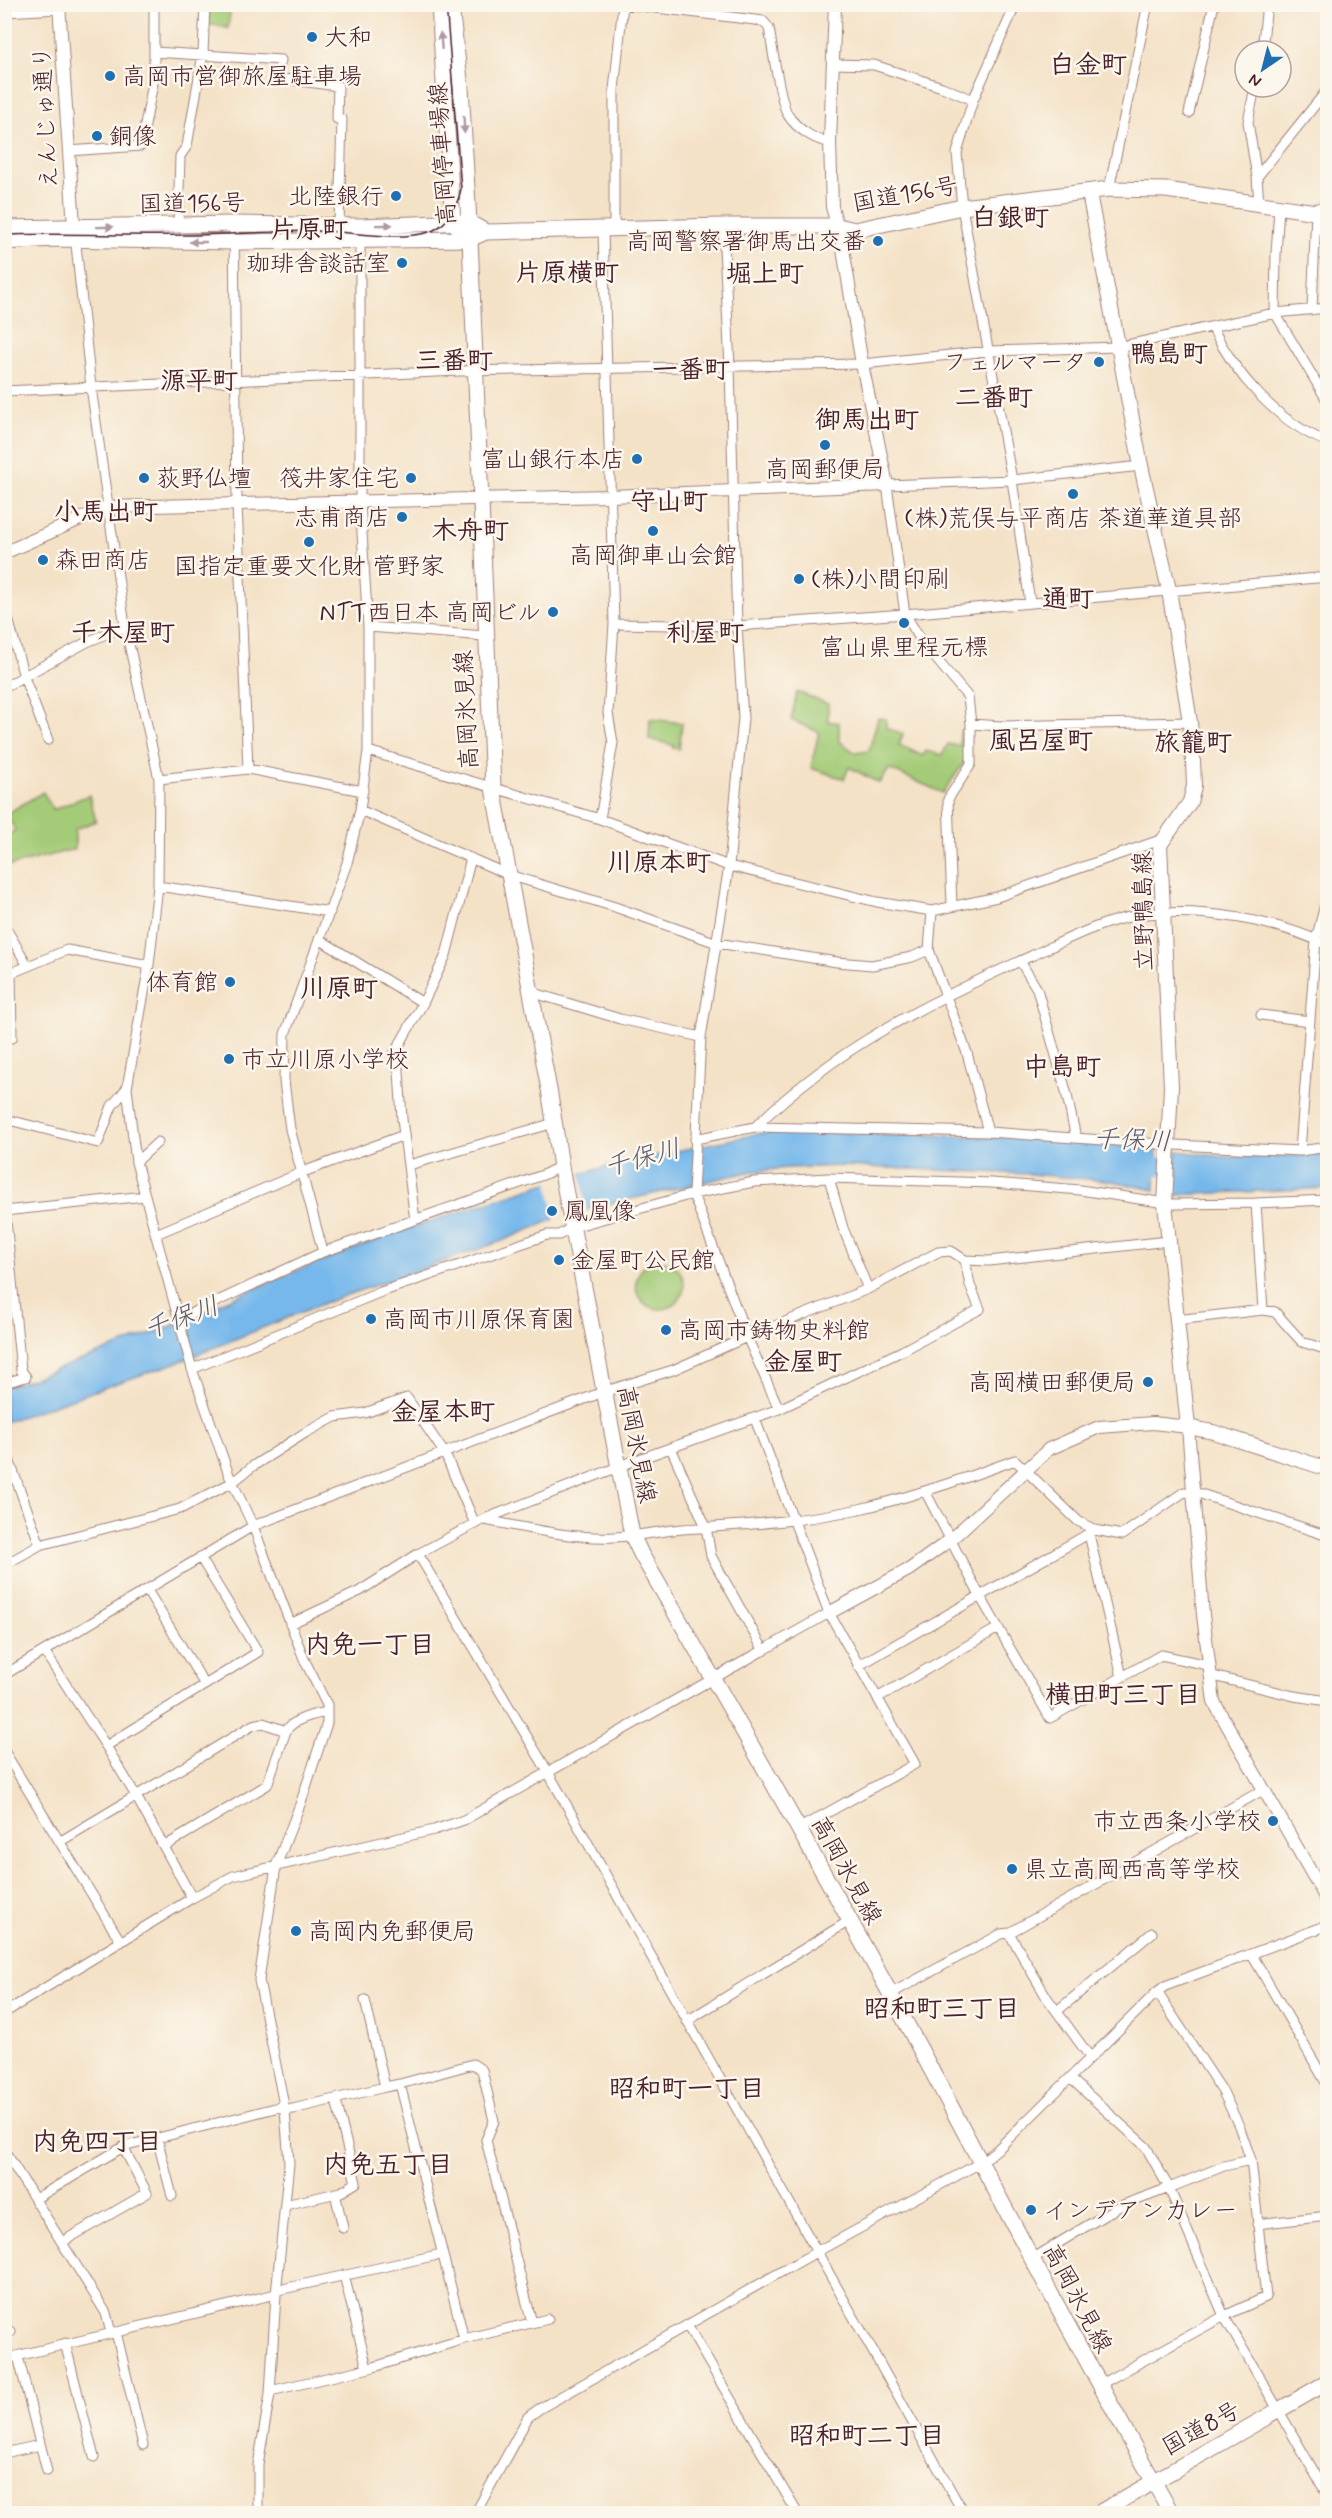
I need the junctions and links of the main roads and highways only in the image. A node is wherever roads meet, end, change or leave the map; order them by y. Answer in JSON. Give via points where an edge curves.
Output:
{"nodes":[{"id":1,"x":439,"y":4,"type":"edge"},
{"id":2,"x":453,"y":4,"type":"edge"},
{"id":3,"x":1089,"y":193,"type":"junction"},
{"id":4,"x":1322,"y":209,"type":"edge"},
{"id":5,"x":461,"y":222,"type":"junction"},
{"id":6,"x":4,"y":228,"type":"edge"},
{"id":7,"x":486,"y":232,"type":"junction"},
{"id":8,"x":75,"y":233,"type":"junction"},
{"id":9,"x":360,"y":233,"type":"junction"},
{"id":10,"x":470,"y":239,"type":"junction"},
{"id":11,"x":4,"y":242,"type":"edge"},
{"id":12,"x":1328,"y":1469,"type":"edge"},
{"id":13,"x":1328,"y":2382,"type":"edge"},
{"id":14,"x":1153,"y":2480,"type":"junction"},
{"id":15,"x":1097,"y":2514,"type":"edge"},
{"id":16,"x":1173,"y":2514,"type":"edge"}],
"edges":[{"from":5,"to":1,"type":"main road","name":"高岡停車場線","one_way":true},
{"from":2,"to":5,"type":"main road","name":"高岡停車場線","one_way":true,"via":[[461,88]]},
{"from":3,"to":4,"type":"main road","name":"国道156号","via":[[1109,189],[1166,190],[1279,207]]},
{"from":3,"to":7,"type":"main road","name":"国道156号","via":[[962,207],[855,230],[838,226],[723,226]]},
{"from":3,"to":12,"type":"main road","name":"立野鴨島線","via":[[1170,590],[1190,722],[1194,786],[1190,802],[1160,845],[1171,1087],[1165,1201],[1188,1427]]},
{"from":5,"to":7,"type":"main road"},
{"from":9,"to":5,"type":"main road","name":"国道156号","one_way":true},
{"from":5,"to":10,"type":"main road","name":"高岡停車場線"},
{"from":6,"to":8,"type":"main road","name":"国道156号"},
{"from":7,"to":10,"type":"main road","name":"国道156号"},
{"from":9,"to":8,"type":"main road","name":"国道156号","one_way":true,"via":[[234,242]]},
{"from":8,"to":9,"type":"main road","name":"国道156号","one_way":true,"via":[[234,224],[339,226]]},
{"from":8,"to":11,"type":"main road","name":"国道156号"},
{"from":9,"to":10,"type":"main road","name":"国道156号"},
{"from":10,"to":14,"type":"main road","name":"高岡氷見線","via":[[493,788],[632,1534],[891,1994]]},
{"from":13,"to":14,"type":"main road","name":"国道8号"},
{"from":14,"to":15,"type":"main road","name":"国道8号"},
{"from":14,"to":16,"type":"main road","name":"高岡氷見線"}]}
